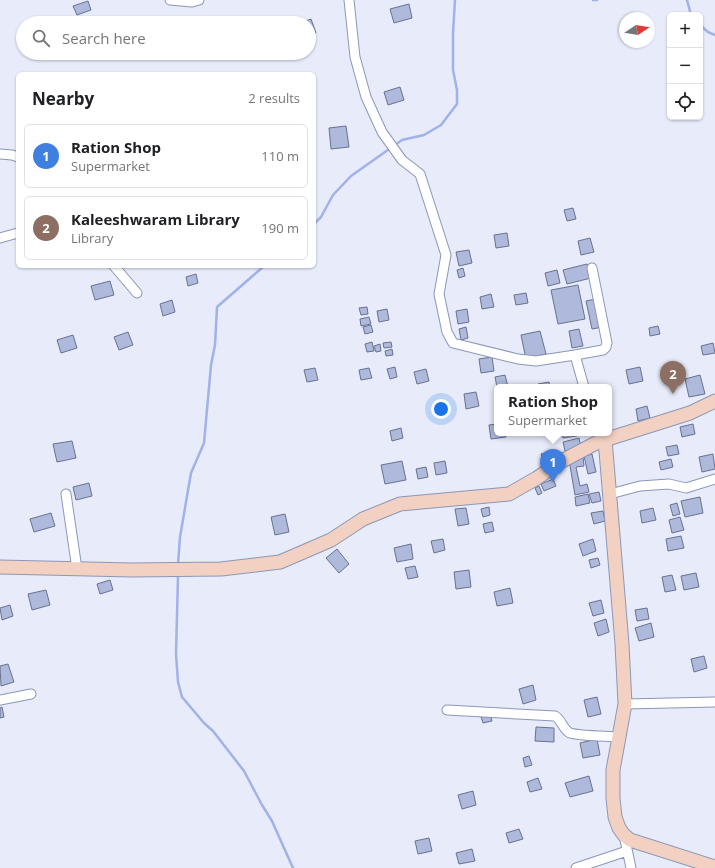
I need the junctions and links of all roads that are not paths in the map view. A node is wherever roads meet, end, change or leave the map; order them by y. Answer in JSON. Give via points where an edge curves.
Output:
{"nodes":[{"id":1,"x":170,"y":0,"type":"edge"},
{"id":2,"x":199,"y":0,"type":"edge"},
{"id":3,"x":349,"y":0,"type":"edge"},
{"id":4,"x":0,"y":154,"type":"edge"},
{"id":5,"x":16,"y":156,"type":"edge"},
{"id":6,"x":16,"y":234,"type":"edge"},
{"id":7,"x":0,"y":238,"type":"edge"},
{"id":8,"x":116,"y":268,"type":"edge"},
{"id":9,"x":592,"y":268,"type":"dead end"},
{"id":10,"x":137,"y":293,"type":"dead end"},
{"id":11,"x":575,"y":355,"type":"junction"},
{"id":12,"x":583,"y":384,"type":"edge"},
{"id":13,"x":715,"y":400,"type":"edge"},
{"id":14,"x":612,"y":436,"type":"edge"},
{"id":15,"x":600,"y":438,"type":"edge"},
{"id":16,"x":715,"y":479,"type":"edge"},
{"id":17,"x":66,"y":494,"type":"dead end"},
{"id":18,"x":610,"y":494,"type":"junction"},
{"id":19,"x":0,"y":567,"type":"edge"},
{"id":20,"x":78,"y":569,"type":"junction"},
{"id":21,"x":31,"y":694,"type":"dead end"},
{"id":22,"x":0,"y":700,"type":"edge"},
{"id":23,"x":715,"y":702,"type":"edge"},
{"id":24,"x":625,"y":704,"type":"junction"},
{"id":25,"x":447,"y":710,"type":"dead end"},
{"id":26,"x":619,"y":737,"type":"junction"},
{"id":27,"x":624,"y":835,"type":"junction"},
{"id":28,"x":627,"y":852,"type":"junction"},
{"id":29,"x":715,"y":867,"type":"edge"},
{"id":30,"x":576,"y":868,"type":"edge"},
{"id":31,"x":631,"y":868,"type":"edge"}],
"edges":[{"from":1,"to":2,"type":"street"},
{"from":3,"to":11,"type":"street","via":[[355,57],[366,97],[382,132],[402,160],[420,174],[446,255],[440,294],[448,332],[453,343],[523,360],[536,361]]},
{"from":4,"to":5,"type":"street"},
{"from":6,"to":7,"type":"street"},
{"from":8,"to":10,"type":"street"},
{"from":9,"to":11,"type":"street","via":[[607,343],[603,350]]},
{"from":11,"to":12,"type":"street"},
{"from":13,"to":14,"type":"street","via":[[690,413],[644,429]]},
{"from":15,"to":18,"type":"street"},
{"from":15,"to":20,"type":"street","via":[[509,494],[400,504],[363,520],[331,540],[280,562],[221,570]]},
{"from":16,"to":18,"type":"street","via":[[686,488],[669,484]]},
{"from":17,"to":20,"type":"street"},
{"from":18,"to":24,"type":"street"},
{"from":19,"to":20,"type":"street"},
{"from":21,"to":22,"type":"street"},
{"from":23,"to":24,"type":"street"},
{"from":24,"to":26,"type":"street"},
{"from":25,"to":26,"type":"street","via":[[555,716],[570,733]]},
{"from":26,"to":27,"type":"street","via":[[613,770],[613,798],[619,828]]},
{"from":27,"to":28,"type":"street"},
{"from":27,"to":29,"type":"street","via":[[630,840]]},
{"from":28,"to":30,"type":"street"},
{"from":28,"to":31,"type":"street"}]}
